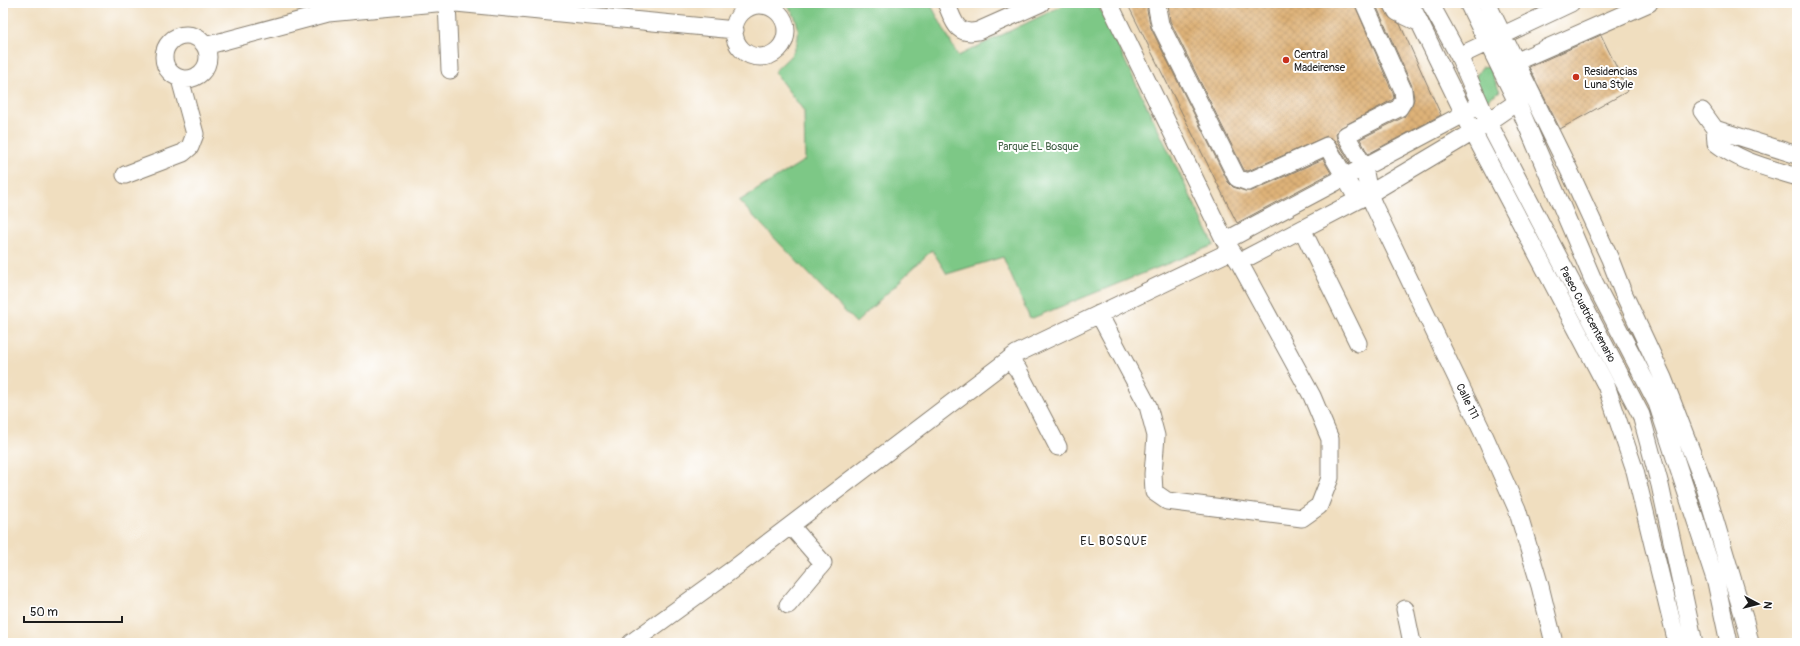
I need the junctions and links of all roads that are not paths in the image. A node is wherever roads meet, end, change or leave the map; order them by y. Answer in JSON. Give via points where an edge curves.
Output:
{"nodes":[{"id":1,"x":436,"y":3,"type":"edge"},
{"id":2,"x":447,"y":3,"type":"edge"},
{"id":3,"x":456,"y":3,"type":"edge"},
{"id":4,"x":946,"y":3,"type":"edge"},
{"id":5,"x":1041,"y":3,"type":"edge"},
{"id":6,"x":1108,"y":3,"type":"edge"},
{"id":7,"x":1158,"y":3,"type":"edge"},
{"id":8,"x":1364,"y":3,"type":"edge"},
{"id":9,"x":1392,"y":3,"type":"edge"},
{"id":10,"x":1410,"y":3,"type":"edge"},
{"id":11,"x":1430,"y":3,"type":"edge"},
{"id":12,"x":1468,"y":3,"type":"edge"},
{"id":13,"x":1487,"y":3,"type":"edge"},
{"id":14,"x":1571,"y":3,"type":"edge"},
{"id":15,"x":1649,"y":3,"type":"edge"},
{"id":16,"x":1420,"y":23,"type":"junction"},
{"id":17,"x":735,"y":30,"type":"dead end"},
{"id":18,"x":1495,"y":38,"type":"junction"},
{"id":19,"x":205,"y":46,"type":"junction"},
{"id":20,"x":1459,"y":56,"type":"junction"},
{"id":21,"x":1516,"y":62,"type":"junction"},
{"id":22,"x":1501,"y":69,"type":"junction"},
{"id":23,"x":450,"y":70,"type":"dead end"},
{"id":24,"x":180,"y":79,"type":"junction"},
{"id":25,"x":1517,"y":102,"type":"junction"},
{"id":26,"x":1480,"y":104,"type":"junction"},
{"id":27,"x":1702,"y":111,"type":"dead end"},
{"id":28,"x":1464,"y":114,"type":"junction"},
{"id":29,"x":1488,"y":122,"type":"junction"},
{"id":30,"x":1715,"y":129,"type":"junction"},
{"id":31,"x":1473,"y":132,"type":"junction"},
{"id":32,"x":1346,"y":135,"type":"junction"},
{"id":33,"x":1327,"y":146,"type":"junction"},
{"id":34,"x":1797,"y":156,"type":"edge"},
{"id":35,"x":1364,"y":167,"type":"junction"},
{"id":36,"x":125,"y":175,"type":"dead end"},
{"id":37,"x":1797,"y":177,"type":"edge"},
{"id":38,"x":1344,"y":178,"type":"junction"},
{"id":39,"x":1363,"y":197,"type":"junction"},
{"id":40,"x":1302,"y":229,"type":"junction"},
{"id":41,"x":1232,"y":251,"type":"junction"},
{"id":42,"x":1610,"y":259,"type":"junction"},
{"id":43,"x":1594,"y":282,"type":"junction"},
{"id":44,"x":1099,"y":314,"type":"junction"},
{"id":45,"x":1358,"y":343,"type":"dead end"},
{"id":46,"x":1009,"y":359,"type":"junction"},
{"id":47,"x":1058,"y":447,"type":"dead end"},
{"id":48,"x":791,"y":526,"type":"junction"},
{"id":49,"x":788,"y":605,"type":"dead end"},
{"id":50,"x":1405,"y":609,"type":"dead end"},
{"id":51,"x":631,"y":643,"type":"edge"},
{"id":52,"x":1412,"y":643,"type":"edge"},
{"id":53,"x":1554,"y":643,"type":"edge"},
{"id":54,"x":1677,"y":643,"type":"edge"},
{"id":55,"x":1694,"y":643,"type":"edge"},
{"id":56,"x":1729,"y":643,"type":"edge"},
{"id":57,"x":1750,"y":643,"type":"edge"}],
"edges":[{"from":1,"to":19,"type":"street","via":[[328,13]]},
{"from":2,"to":23,"type":"street"},
{"from":3,"to":17,"type":"street"},
{"from":4,"to":5,"type":"street","via":[[958,29],[967,34]]},
{"from":6,"to":41,"type":"street"},
{"from":7,"to":33,"type":"street","via":[[1160,24],[1237,178],[1248,182]]},
{"from":8,"to":32,"type":"street","via":[[1403,90],[1404,100],[1399,108]]},
{"from":9,"to":16,"type":"street","via":[[1397,12]]},
{"from":10,"to":16,"type":"street","name":"Paseo Cuatricentenario"},
{"from":11,"to":20,"type":"street","name":"Paseo Cuatricentenario"},
{"from":12,"to":18,"type":"street","name":"Paseo Cuatricentenario"},
{"from":13,"to":18,"type":"street"},
{"from":14,"to":18,"type":"street"},
{"from":15,"to":21,"type":"street"},
{"from":16,"to":28,"type":"street","name":"Paseo Cuatricentenario"},
{"from":18,"to":20,"type":"street"},
{"from":18,"to":21,"type":"street","name":"Paseo Cuatricentenario"},
{"from":18,"to":22,"type":"street","name":"Paseo Cuatricentenario"},
{"from":19,"to":24,"type":"street","via":[[208,60],[201,74],[188,80]]},
{"from":19,"to":24,"type":"street","via":[[200,40],[187,35],[173,39],[168,44],[164,50],[165,65]]},
{"from":20,"to":26,"type":"street","name":"Paseo Cuatricentenario"},
{"from":21,"to":22,"type":"street"},
{"from":21,"to":42,"type":"street","name":"Paseo Cuatricentenario"},
{"from":22,"to":25,"type":"street","name":"Paseo Cuatricentenario"},
{"from":24,"to":36,"type":"street","via":[[195,134],[190,147],[183,153]]},
{"from":25,"to":29,"type":"street"},
{"from":25,"to":43,"type":"street","name":"Paseo Cuatricentenario"},
{"from":26,"to":28,"type":"street"},
{"from":26,"to":29,"type":"street","name":"Paseo Cuatricentenario"},
{"from":27,"to":30,"type":"street"},
{"from":28,"to":31,"type":"street","name":"Paseo Cuatricentenario"},
{"from":28,"to":35,"type":"street"},
{"from":29,"to":31,"type":"street"},
{"from":29,"to":55,"type":"street","name":"Paseo Cuatricentenario","via":[[1641,415],[1660,485]]},
{"from":30,"to":34,"type":"street"},
{"from":30,"to":37,"type":"street","via":[[1716,143],[1729,152],[1744,160]]},
{"from":31,"to":39,"type":"street"},
{"from":31,"to":54,"type":"street","name":"Paseo Cuatricentenario","via":[[1606,385],[1636,471]]},
{"from":32,"to":33,"type":"street"},
{"from":32,"to":35,"type":"street","name":"Calle 111"},
{"from":33,"to":38,"type":"street"},
{"from":35,"to":38,"type":"street"},
{"from":35,"to":39,"type":"street","name":"Calle 111"},
{"from":38,"to":39,"type":"street"},
{"from":38,"to":41,"type":"street"},
{"from":39,"to":40,"type":"street"},
{"from":39,"to":53,"type":"street","name":"Calle 111","via":[[1485,437],[1517,509]]},
{"from":40,"to":41,"type":"street"},
{"from":40,"to":45,"type":"street"},
{"from":41,"to":44,"type":"street"},
{"from":41,"to":44,"type":"street","via":[[1312,396],[1330,439],[1330,478],[1319,506],[1302,518],[1167,501],[1154,492],[1156,436],[1148,406]]},
{"from":42,"to":43,"type":"street"},
{"from":42,"to":57,"type":"street","name":"Paseo Cuatricentenario","via":[[1663,378],[1704,484]]},
{"from":43,"to":56,"type":"street","name":"Paseo Cuatricentenario","via":[[1657,403],[1716,582]]},
{"from":44,"to":46,"type":"street"},
{"from":46,"to":47,"type":"street","via":[[1018,370]]},
{"from":46,"to":48,"type":"street"},
{"from":48,"to":49,"type":"street","via":[[823,563]]},
{"from":48,"to":51,"type":"street"},
{"from":50,"to":52,"type":"street"}]}
